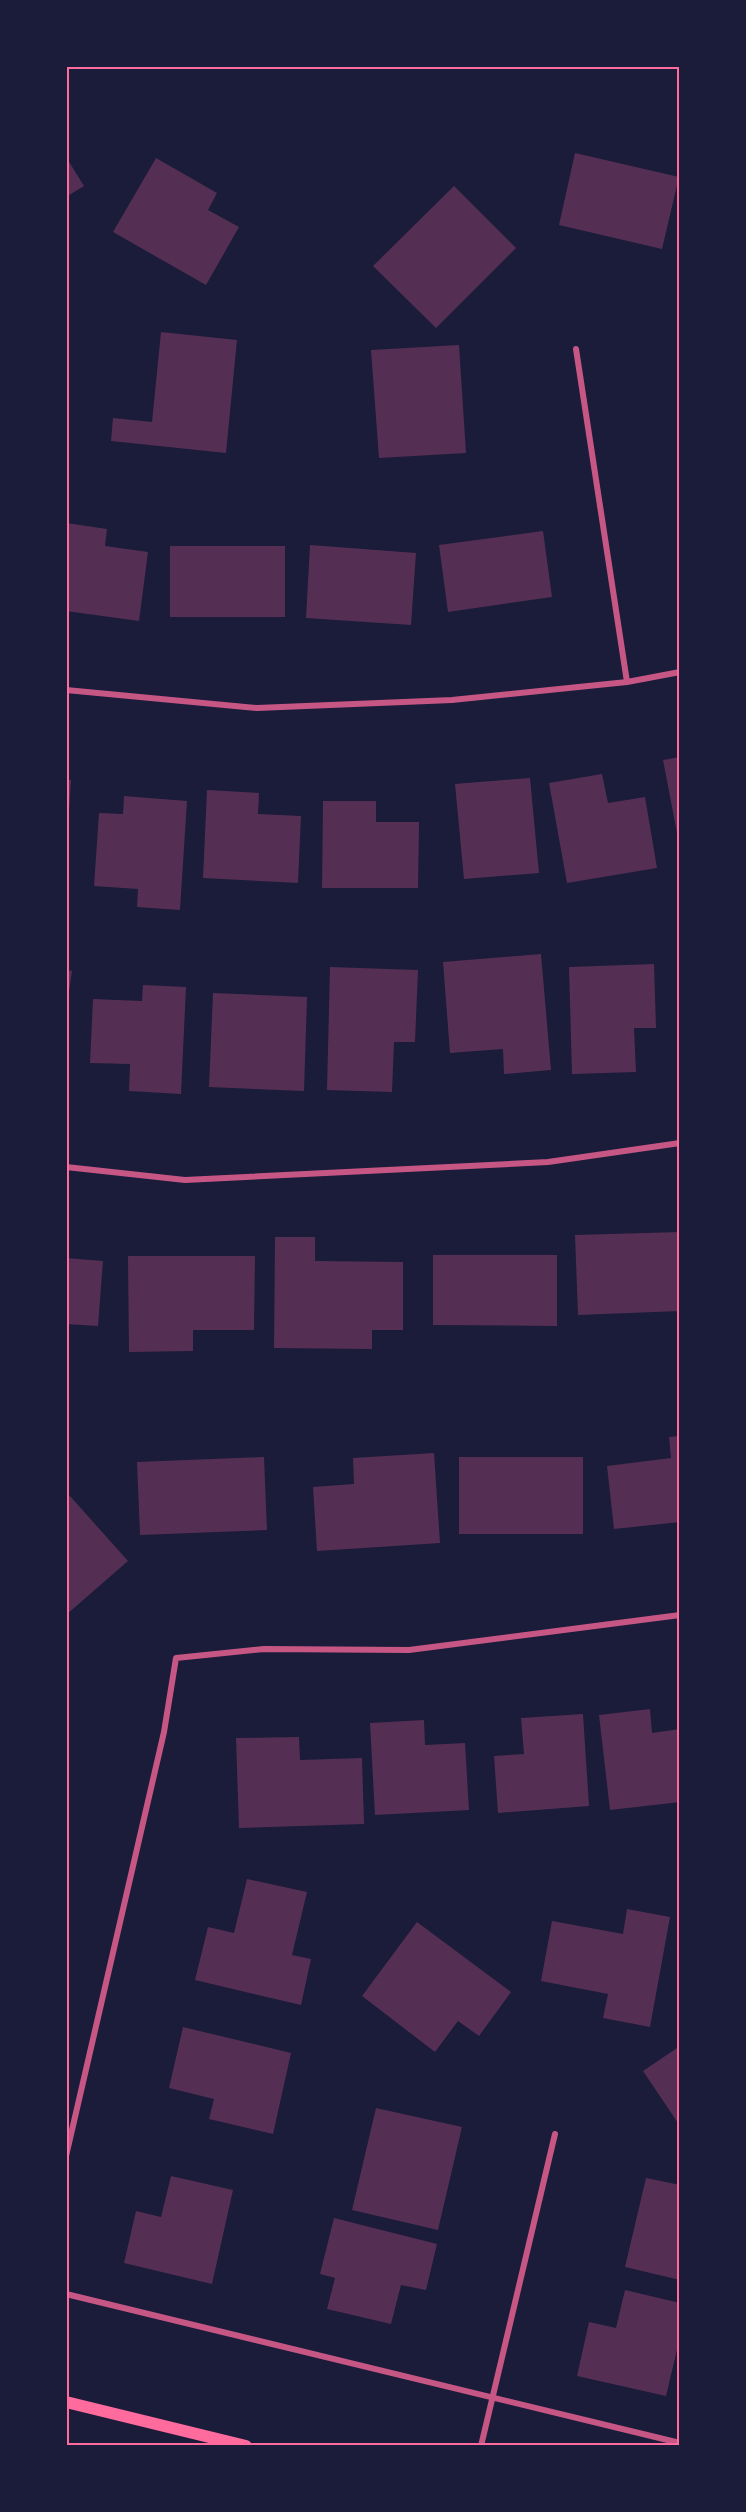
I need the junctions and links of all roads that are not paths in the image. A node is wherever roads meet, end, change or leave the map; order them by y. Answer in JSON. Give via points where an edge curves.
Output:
{"nodes":[{"id":1,"x":576,"y":349,"type":"dead end"},
{"id":2,"x":680,"y":672,"type":"edge"},
{"id":3,"x":627,"y":682,"type":"junction"},
{"id":4,"x":66,"y":690,"type":"edge"},
{"id":5,"x":680,"y":1143,"type":"edge"},
{"id":6,"x":66,"y":1167,"type":"edge"},
{"id":7,"x":680,"y":1615,"type":"edge"},
{"id":8,"x":555,"y":2134,"type":"dead end"},
{"id":9,"x":66,"y":2156,"type":"edge"},
{"id":10,"x":66,"y":2294,"type":"edge"},
{"id":11,"x":493,"y":2399,"type":"junction"},
{"id":12,"x":66,"y":2402,"type":"edge"},
{"id":13,"x":680,"y":2443,"type":"edge"},
{"id":14,"x":246,"y":2446,"type":"edge"},
{"id":15,"x":481,"y":2446,"type":"edge"}],
"edges":[{"from":1,"to":3,"type":"street"},
{"from":2,"to":3,"type":"street"},
{"from":3,"to":4,"type":"street","via":[[452,700],[257,708]]},
{"from":5,"to":6,"type":"street","via":[[548,1162],[185,1180]]},
{"from":7,"to":9,"type":"street","via":[[409,1650],[264,1648],[176,1658],[164,1732]]},
{"from":8,"to":11,"type":"street"},
{"from":10,"to":11,"type":"street"},
{"from":11,"to":13,"type":"street"},
{"from":11,"to":15,"type":"street"},
{"from":12,"to":14,"type":"main road"}]}
